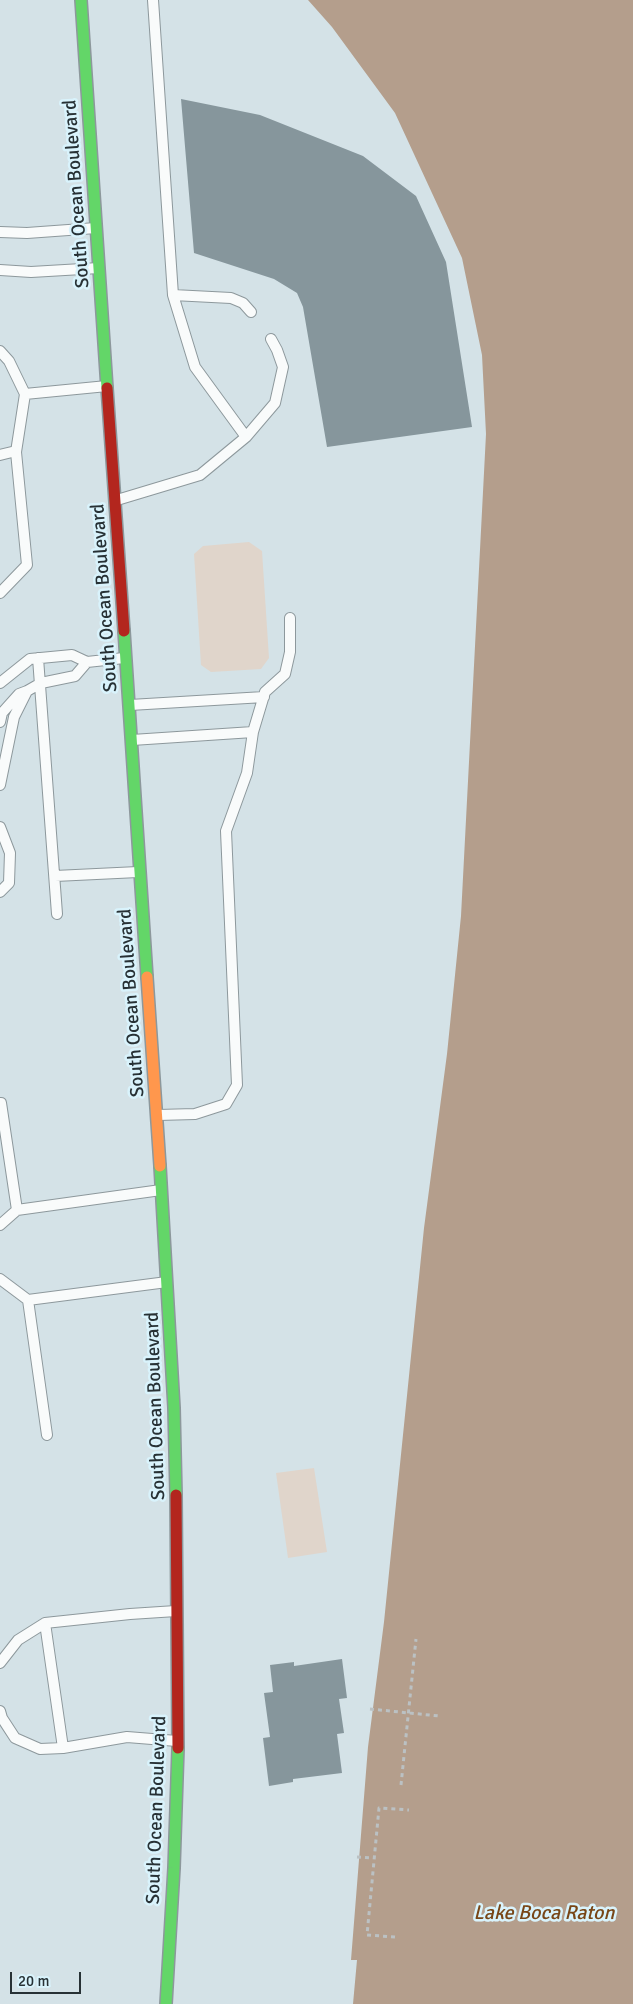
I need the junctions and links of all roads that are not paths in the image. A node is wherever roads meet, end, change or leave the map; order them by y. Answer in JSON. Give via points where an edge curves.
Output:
{"nodes":[{"id":1,"x":81,"y":0,"type":"edge"},
{"id":2,"x":153,"y":0,"type":"edge"},
{"id":3,"x":97,"y":228,"type":"junction"},
{"id":4,"x":0,"y":232,"type":"edge"},
{"id":5,"x":100,"y":268,"type":"junction"},
{"id":6,"x":0,"y":270,"type":"edge"},
{"id":7,"x":172,"y":295,"type":"junction"},
{"id":8,"x":251,"y":312,"type":"dead end"},
{"id":9,"x":271,"y":339,"type":"dead end"},
{"id":10,"x":0,"y":351,"type":"edge"},
{"id":11,"x":108,"y":386,"type":"junction"},
{"id":12,"x":25,"y":394,"type":"junction"},
{"id":13,"x":246,"y":437,"type":"junction"},
{"id":14,"x":16,"y":451,"type":"junction"},
{"id":15,"x":0,"y":455,"type":"edge"},
{"id":16,"x":116,"y":501,"type":"junction"},
{"id":17,"x":0,"y":593,"type":"edge"},
{"id":18,"x":290,"y":618,"type":"dead end"},
{"id":19,"x":126,"y":657,"type":"junction"},
{"id":20,"x":38,"y":658,"type":"junction"},
{"id":21,"x":86,"y":662,"type":"junction"},
{"id":22,"x":0,"y":682,"type":"edge"},
{"id":23,"x":41,"y":683,"type":"junction"},
{"id":24,"x":28,"y":691,"type":"junction"},
{"id":25,"x":264,"y":697,"type":"junction"},
{"id":26,"x":130,"y":705,"type":"junction"},
{"id":27,"x":0,"y":722,"type":"edge"},
{"id":28,"x":253,"y":732,"type":"junction"},
{"id":29,"x":132,"y":740,"type":"junction"},
{"id":30,"x":0,"y":785,"type":"edge"},
{"id":31,"x":0,"y":827,"type":"edge"},
{"id":32,"x":2,"y":838,"type":"edge"},
{"id":33,"x":141,"y":871,"type":"junction"},
{"id":34,"x":54,"y":876,"type":"junction"},
{"id":35,"x":0,"y":892,"type":"edge"},
{"id":36,"x":58,"y":914,"type":"dead end"},
{"id":37,"x":0,"y":1103,"type":"edge"},
{"id":38,"x":157,"y":1116,"type":"junction"},
{"id":39,"x":162,"y":1190,"type":"junction"},
{"id":40,"x":16,"y":1210,"type":"junction"},
{"id":41,"x":0,"y":1225,"type":"edge"},
{"id":42,"x":0,"y":1280,"type":"edge"},
{"id":43,"x":168,"y":1282,"type":"junction"},
{"id":44,"x":28,"y":1300,"type":"junction"},
{"id":45,"x":47,"y":1435,"type":"dead end"},
{"id":46,"x":178,"y":1610,"type":"junction"},
{"id":47,"x":45,"y":1624,"type":"junction"},
{"id":48,"x":0,"y":1663,"type":"edge"},
{"id":49,"x":0,"y":1711,"type":"edge"},
{"id":50,"x":178,"y":1741,"type":"junction"},
{"id":51,"x":63,"y":1748,"type":"junction"},
{"id":52,"x":166,"y":2004,"type":"edge"}],
"edges":[{"from":1,"to":3,"type":"main road","name":"South Ocean Boulevard"},
{"from":2,"to":7,"type":"lane"},
{"from":3,"to":4,"type":"lane"},
{"from":3,"to":5,"type":"main road","name":"South Ocean Boulevard"},
{"from":5,"to":6,"type":"lane","via":[[31,272]]},
{"from":5,"to":11,"type":"main road","name":"South Ocean Boulevard"},
{"from":7,"to":8,"type":"lane","via":[[231,298],[243,303]]},
{"from":7,"to":13,"type":"lane","via":[[195,367]]},
{"from":9,"to":13,"type":"lane","via":[[283,367],[275,403]]},
{"from":10,"to":12,"type":"lane","via":[[9,361]]},
{"from":11,"to":12,"type":"lane"},
{"from":11,"to":16,"type":"main road","name":"South Ocean Boulevard"},
{"from":12,"to":14,"type":"lane"},
{"from":13,"to":16,"type":"lane","via":[[200,475]]},
{"from":14,"to":15,"type":"lane"},
{"from":14,"to":17,"type":"lane","via":[[28,565]]},
{"from":16,"to":19,"type":"main road","name":"South Ocean Boulevard"},
{"from":18,"to":25,"type":"lane","via":[[290,652],[285,674],[265,692]]},
{"from":19,"to":21,"type":"lane"},
{"from":19,"to":26,"type":"main road","name":"South Ocean Boulevard"},
{"from":20,"to":21,"type":"lane","via":[[72,655]]},
{"from":20,"to":22,"type":"lane","via":[[30,659]]},
{"from":20,"to":23,"type":"lane"},
{"from":21,"to":23,"type":"lane","via":[[76,676]]},
{"from":23,"to":24,"type":"lane"},
{"from":23,"to":34,"type":"lane"},
{"from":24,"to":27,"type":"lane","via":[[18,694],[2,713]]},
{"from":24,"to":30,"type":"lane","via":[[14,717]]},
{"from":25,"to":26,"type":"lane"},
{"from":25,"to":28,"type":"lane"},
{"from":26,"to":29,"type":"main road","name":"South Ocean Boulevard"},
{"from":28,"to":29,"type":"lane"},
{"from":28,"to":38,"type":"lane","via":[[247,772],[226,831],[237,1086],[226,1104],[195,1114]]},
{"from":29,"to":33,"type":"main road","name":"South Ocean Boulevard"},
{"from":31,"to":32,"type":"lane"},
{"from":32,"to":35,"type":"lane","via":[[10,853],[9,883]]},
{"from":33,"to":34,"type":"lane"},
{"from":33,"to":38,"type":"main road","name":"South Ocean Boulevard"},
{"from":34,"to":36,"type":"lane"},
{"from":37,"to":40,"type":"lane"},
{"from":38,"to":39,"type":"main road","name":"South Ocean Boulevard"},
{"from":39,"to":40,"type":"lane"},
{"from":39,"to":43,"type":"main road","name":"South Ocean Boulevard"},
{"from":40,"to":41,"type":"lane"},
{"from":42,"to":44,"type":"lane"},
{"from":43,"to":44,"type":"lane"},
{"from":43,"to":46,"type":"main road","name":"South Ocean Boulevard"},
{"from":44,"to":45,"type":"lane"},
{"from":46,"to":47,"type":"lane"},
{"from":46,"to":50,"type":"main road","name":"South Ocean Boulevard"},
{"from":47,"to":48,"type":"lane","via":[[18,1640]]},
{"from":47,"to":51,"type":"lane"},
{"from":49,"to":51,"type":"lane","via":[[16,1738],[40,1749]]},
{"from":50,"to":51,"type":"lane","via":[[127,1738]]},
{"from":50,"to":52,"type":"main road","name":"South Ocean Boulevard"}]}
